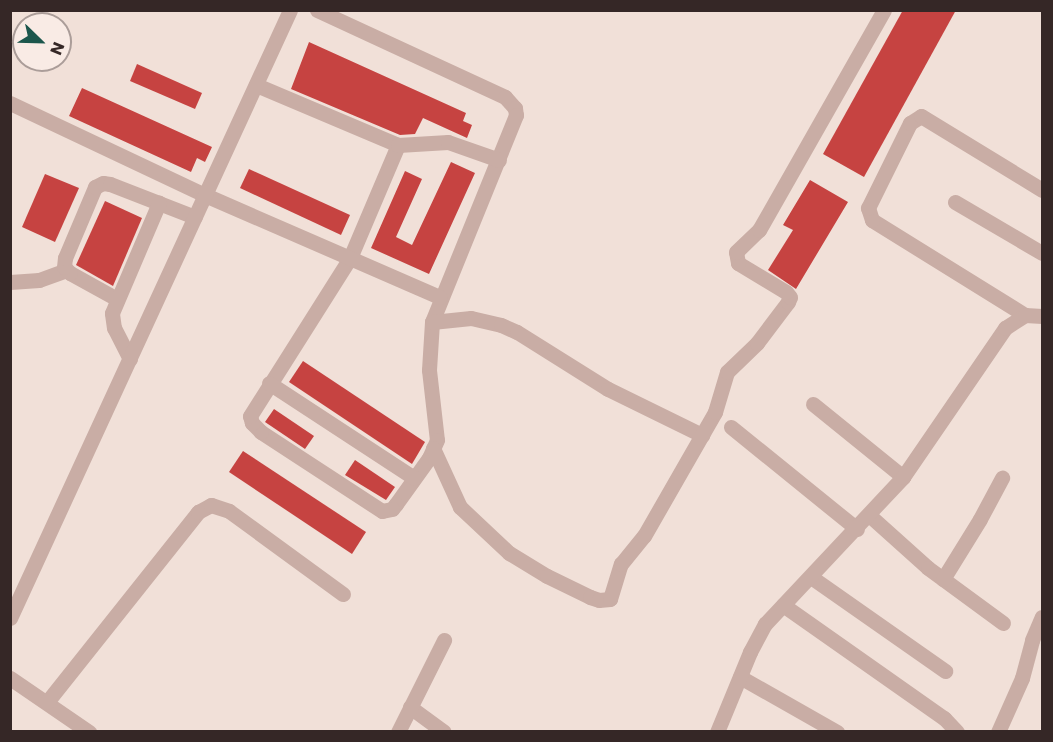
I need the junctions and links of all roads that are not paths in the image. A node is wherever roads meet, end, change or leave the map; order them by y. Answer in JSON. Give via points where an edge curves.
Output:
{"nodes":[{"id":1,"x":290,"y":10,"type":"edge"},
{"id":2,"x":317,"y":10,"type":"edge"},
{"id":3,"x":878,"y":12,"type":"edge"},
{"id":4,"x":256,"y":85,"type":"junction"},
{"id":5,"x":10,"y":103,"type":"edge"},
{"id":6,"x":398,"y":145,"type":"junction"},
{"id":7,"x":499,"y":160,"type":"junction"},
{"id":8,"x":1042,"y":190,"type":"edge"},
{"id":9,"x":205,"y":195,"type":"junction"},
{"id":10,"x":955,"y":202,"type":"dead end"},
{"id":11,"x":159,"y":203,"type":"junction"},
{"id":12,"x":195,"y":217,"type":"junction"},
{"id":13,"x":1042,"y":253,"type":"edge"},
{"id":14,"x":350,"y":258,"type":"junction"},
{"id":15,"x":66,"y":270,"type":"junction"},
{"id":16,"x":10,"y":282,"type":"edge"},
{"id":17,"x":440,"y":297,"type":"junction"},
{"id":18,"x":117,"y":299,"type":"junction"},
{"id":19,"x":1025,"y":315,"type":"junction"},
{"id":20,"x":1042,"y":316,"type":"edge"},
{"id":21,"x":432,"y":322,"type":"junction"},
{"id":22,"x":130,"y":359,"type":"junction"},
{"id":23,"x":269,"y":383,"type":"junction"},
{"id":24,"x":813,"y":404,"type":"dead end"},
{"id":25,"x":731,"y":428,"type":"dead end"},
{"id":26,"x":702,"y":435,"type":"junction"},
{"id":27,"x":434,"y":448,"type":"junction"},
{"id":28,"x":903,"y":477,"type":"junction"},
{"id":29,"x":414,"y":478,"type":"junction"},
{"id":30,"x":1002,"y":478,"type":"dead end"},
{"id":31,"x":869,"y":515,"type":"junction"},
{"id":32,"x":856,"y":529,"type":"junction"},
{"id":33,"x":811,"y":577,"type":"junction"},
{"id":34,"x":943,"y":579,"type":"junction"},
{"id":35,"x":343,"y":594,"type":"dead end"},
{"id":36,"x":783,"y":606,"type":"junction"},
{"id":37,"x":1042,"y":617,"type":"edge"},
{"id":38,"x":10,"y":618,"type":"edge"},
{"id":39,"x":1003,"y":623,"type":"dead end"},
{"id":40,"x":444,"y":640,"type":"dead end"},
{"id":41,"x":945,"y":671,"type":"dead end"},
{"id":42,"x":740,"y":677,"type":"junction"},
{"id":43,"x":10,"y":678,"type":"edge"},
{"id":44,"x":46,"y":702,"type":"junction"},
{"id":45,"x":410,"y":708,"type":"junction"},
{"id":46,"x":89,"y":732,"type":"edge"},
{"id":47,"x":398,"y":732,"type":"edge"},
{"id":48,"x":444,"y":732,"type":"edge"},
{"id":49,"x":717,"y":732,"type":"edge"},
{"id":50,"x":837,"y":732,"type":"edge"},
{"id":51,"x":957,"y":732,"type":"edge"},
{"id":52,"x":998,"y":732,"type":"edge"}],
"edges":[{"from":1,"to":4,"type":"street"},
{"from":2,"to":7,"type":"street","via":[[505,97],[516,115]]},
{"from":3,"to":26,"type":"street","via":[[759,230],[735,256],[738,263],[786,292],[790,300],[757,343],[727,372],[719,406]]},
{"from":4,"to":6,"type":"street"},
{"from":4,"to":9,"type":"street"},
{"from":5,"to":9,"type":"street"},
{"from":6,"to":7,"type":"street","via":[[448,142]]},
{"from":6,"to":14,"type":"street"},
{"from":7,"to":17,"type":"street"},
{"from":8,"to":19,"type":"street","via":[[921,116],[910,123],[868,208],[872,220]]},
{"from":9,"to":12,"type":"street"},
{"from":9,"to":14,"type":"street"},
{"from":10,"to":13,"type":"street"},
{"from":11,"to":12,"type":"street"},
{"from":11,"to":15,"type":"street","via":[[110,184],[99,184],[91,192],[65,258]]},
{"from":11,"to":18,"type":"street"},
{"from":12,"to":22,"type":"street"},
{"from":14,"to":17,"type":"street"},
{"from":14,"to":23,"type":"street"},
{"from":15,"to":16,"type":"street","via":[[39,280]]},
{"from":15,"to":18,"type":"street"},
{"from":17,"to":21,"type":"street"},
{"from":18,"to":22,"type":"street","via":[[112,320]]},
{"from":19,"to":20,"type":"street"},
{"from":19,"to":28,"type":"street","via":[[1005,328]]},
{"from":21,"to":26,"type":"street","via":[[471,318],[501,325],[608,389]]},
{"from":21,"to":27,"type":"street","via":[[429,370],[437,431]]},
{"from":22,"to":38,"type":"street"},
{"from":23,"to":29,"type":"street"},
{"from":23,"to":29,"type":"street","via":[[251,412],[252,423],[370,505],[382,511],[392,509]]},
{"from":24,"to":28,"type":"street"},
{"from":25,"to":32,"type":"street"},
{"from":26,"to":27,"type":"street","via":[[644,536],[621,564],[614,592],[607,601],[558,582],[509,553],[460,507]]},
{"from":27,"to":29,"type":"street"},
{"from":28,"to":31,"type":"street"},
{"from":30,"to":34,"type":"street"},
{"from":31,"to":32,"type":"street"},
{"from":31,"to":34,"type":"street"},
{"from":32,"to":33,"type":"street"},
{"from":33,"to":36,"type":"street"},
{"from":33,"to":41,"type":"street"},
{"from":34,"to":39,"type":"street"},
{"from":35,"to":44,"type":"street","via":[[229,511],[211,505],[198,512]]},
{"from":36,"to":42,"type":"street","via":[[757,636]]},
{"from":36,"to":51,"type":"street","via":[[944,718]]},
{"from":37,"to":52,"type":"street","via":[[1022,678]]},
{"from":40,"to":45,"type":"street"},
{"from":42,"to":49,"type":"street"},
{"from":42,"to":50,"type":"street"},
{"from":43,"to":44,"type":"street"},
{"from":44,"to":46,"type":"street"},
{"from":45,"to":47,"type":"street"},
{"from":45,"to":48,"type":"street"}]}
